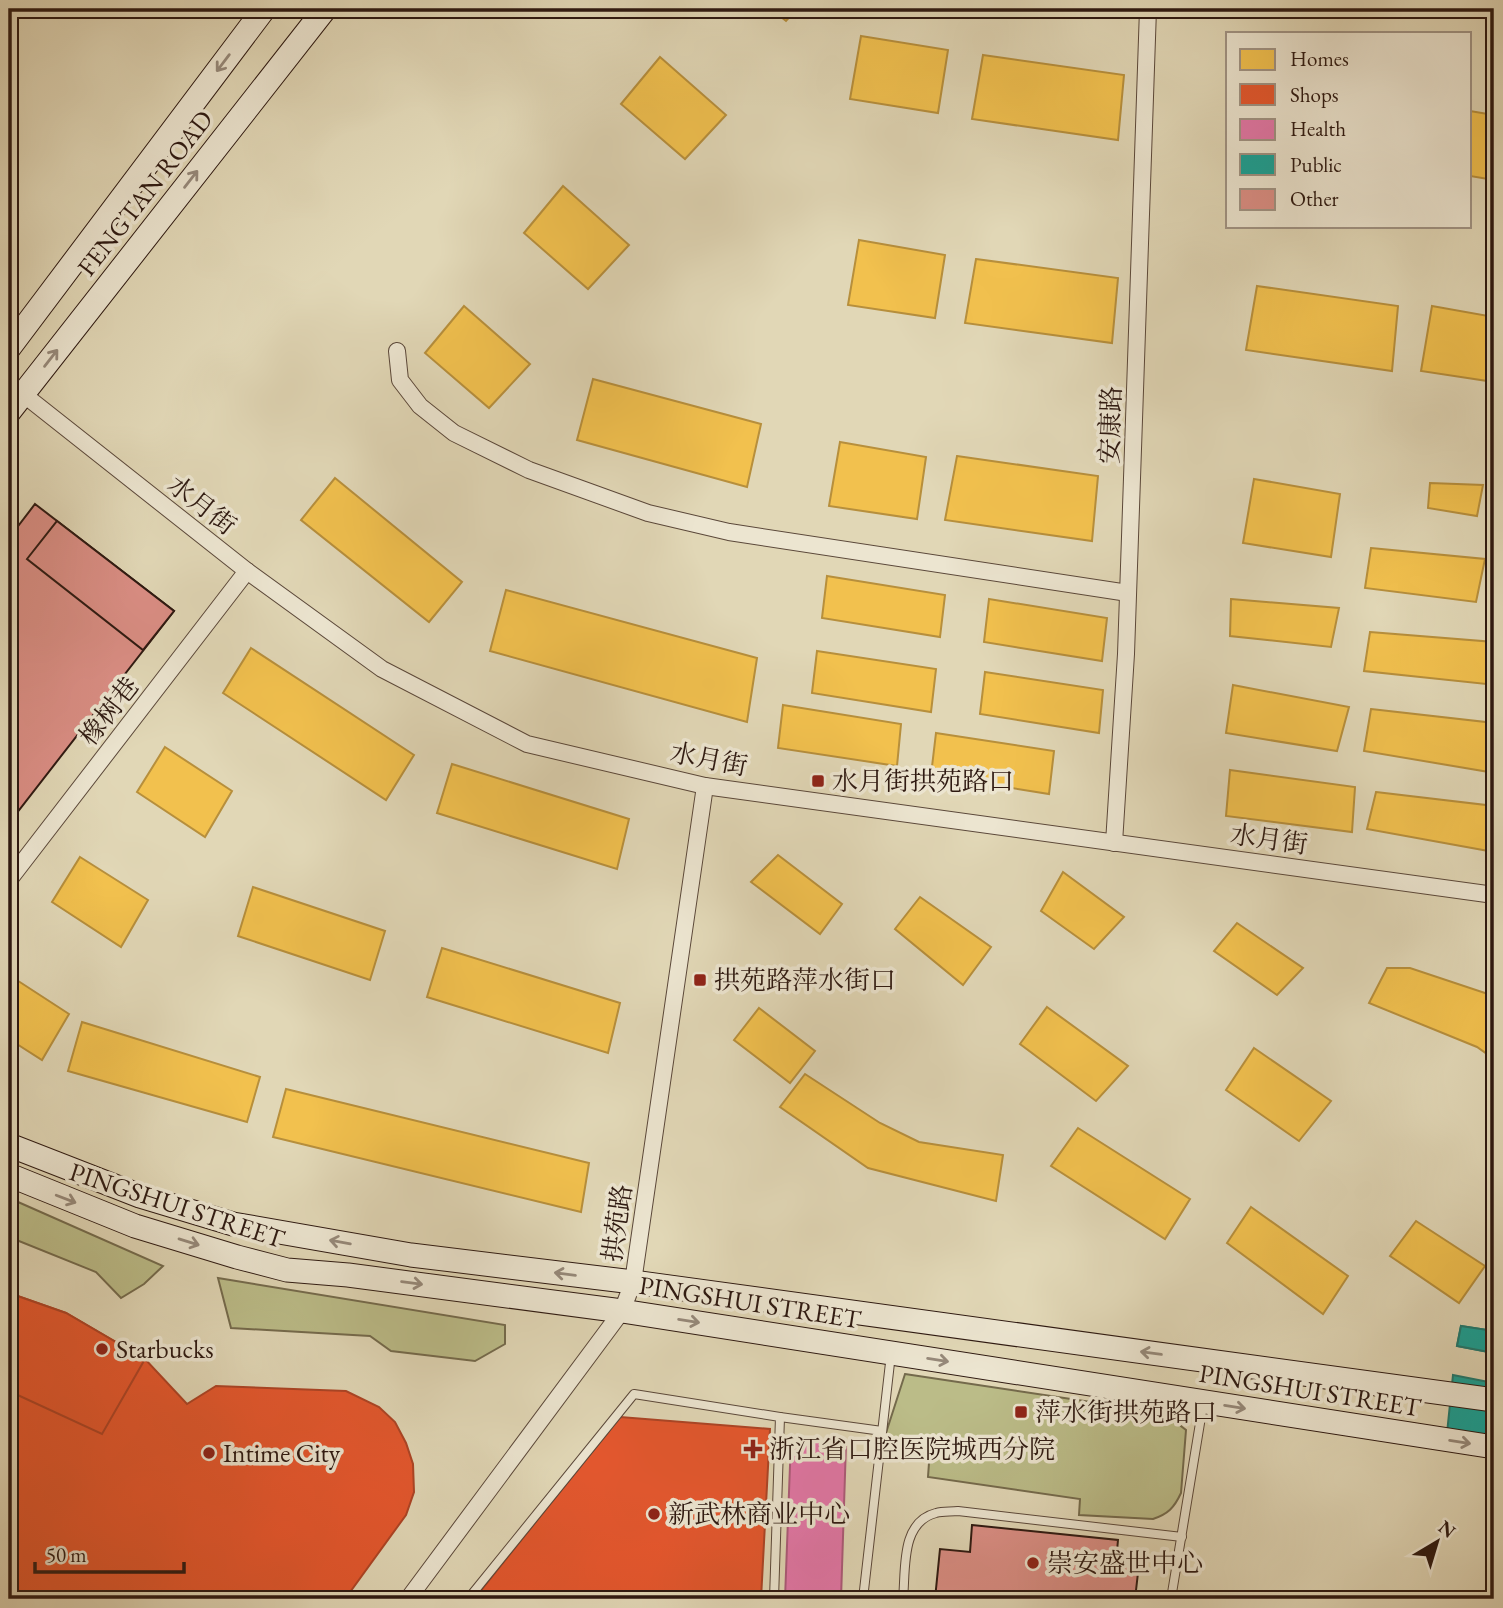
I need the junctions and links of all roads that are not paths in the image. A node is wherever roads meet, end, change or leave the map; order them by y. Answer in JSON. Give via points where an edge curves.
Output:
{"nodes":[{"id":1,"x":264,"y":9,"type":"edge"},
{"id":2,"x":325,"y":9,"type":"edge"},
{"id":3,"x":1148,"y":9,"type":"edge"},
{"id":4,"x":9,"y":348,"type":"edge"},
{"id":5,"x":397,"y":351,"type":"dead end"},
{"id":6,"x":16,"y":403,"type":"edge"},
{"id":7,"x":247,"y":571,"type":"junction"},
{"id":8,"x":1128,"y":593,"type":"junction"},
{"id":9,"x":705,"y":786,"type":"junction"},
{"id":10,"x":1114,"y":843,"type":"junction"},
{"id":11,"x":9,"y":880,"type":"edge"},
{"id":12,"x":1494,"y":895,"type":"edge"},
{"id":13,"x":9,"y":1145,"type":"edge"},
{"id":14,"x":9,"y":1175,"type":"edge"},
{"id":15,"x":633,"y":1282,"type":"junction"},
{"id":16,"x":622,"y":1311,"type":"junction"},
{"id":17,"x":891,"y":1354,"type":"dead end"},
{"id":18,"x":1494,"y":1400,"type":"edge"},
{"id":19,"x":1204,"y":1402,"type":"junction"},
{"id":20,"x":780,"y":1417,"type":"junction"},
{"id":21,"x":882,"y":1431,"type":"junction"},
{"id":22,"x":1494,"y":1447,"type":"edge"},
{"id":23,"x":1182,"y":1537,"type":"junction"},
{"id":24,"x":408,"y":1599,"type":"edge"},
{"id":25,"x":468,"y":1599,"type":"edge"},
{"id":26,"x":774,"y":1599,"type":"edge"},
{"id":27,"x":863,"y":1599,"type":"edge"},
{"id":28,"x":903,"y":1599,"type":"edge"},
{"id":29,"x":1171,"y":1599,"type":"edge"}],
"edges":[{"from":1,"to":4,"type":"main road","name":"FENGTAN ROAD","one_way":true},
{"from":6,"to":2,"type":"main road","name":"FENGTAN ROAD","one_way":true},
{"from":3,"to":8,"type":"street","name":"安康路"},
{"from":5,"to":8,"type":"street","via":[[400,380],[420,406],[454,433],[529,470],[648,513],[729,532]]},
{"from":6,"to":7,"type":"street","name":"水月街"},
{"from":7,"to":9,"type":"street","name":"水月街","via":[[382,668],[527,744]]},
{"from":7,"to":11,"type":"street","name":"橡树巷"},
{"from":8,"to":10,"type":"street","name":"安康路"},
{"from":9,"to":10,"type":"street","name":"水月街"},
{"from":9,"to":15,"type":"street","name":"拱苑路"},
{"from":10,"to":12,"type":"street","name":"水月街"},
{"from":15,"to":13,"type":"main road","name":"PINGSHUI STREET","one_way":true,"via":[[411,1255],[233,1224],[140,1196]]},
{"from":14,"to":16,"type":"main road","name":"PINGSHUI STREET","one_way":true,"via":[[135,1226],[287,1269]]},
{"from":15,"to":16,"type":"street","name":"拱苑路"},
{"from":18,"to":15,"type":"main road","name":"PINGSHUI STREET","one_way":true},
{"from":16,"to":19,"type":"main road","name":"PINGSHUI STREET","one_way":true},
{"from":16,"to":24,"type":"street","name":"拱苑路"},
{"from":17,"to":21,"type":"lane"},
{"from":19,"to":22,"type":"main road","name":"PINGSHUI STREET","one_way":true},
{"from":19,"to":23,"type":"lane"},
{"from":20,"to":21,"type":"lane"},
{"from":20,"to":25,"type":"lane","via":[[634,1394]]},
{"from":20,"to":26,"type":"lane"},
{"from":21,"to":27,"type":"lane"},
{"from":23,"to":28,"type":"lane","via":[[958,1511],[935,1513],[918,1522],[910,1535]]},
{"from":23,"to":29,"type":"lane"}]}
